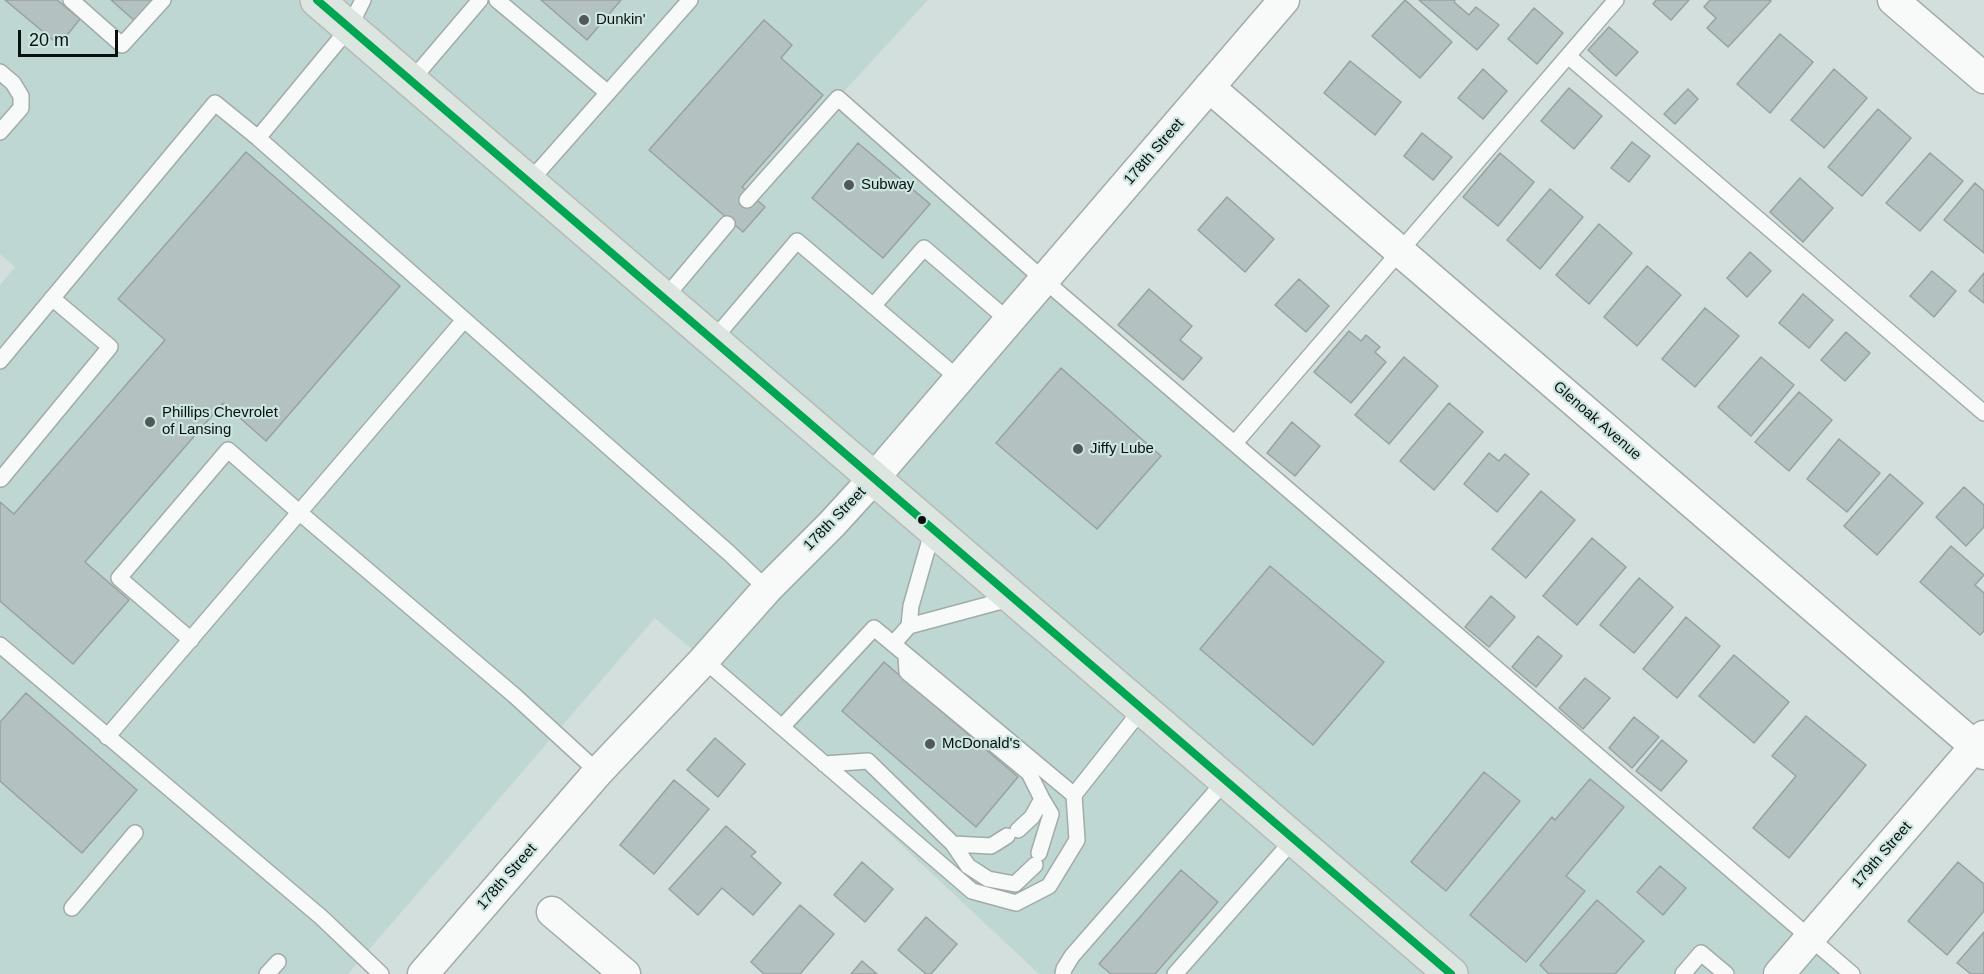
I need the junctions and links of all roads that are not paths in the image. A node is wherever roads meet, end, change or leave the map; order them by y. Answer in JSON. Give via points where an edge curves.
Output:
{"nodes":[{"id":1,"x":163,"y":0,"type":"edge"},
{"id":2,"x":317,"y":0,"type":"edge"},
{"id":3,"x":480,"y":0,"type":"edge"},
{"id":4,"x":497,"y":0,"type":"edge"},
{"id":5,"x":690,"y":0,"type":"edge"},
{"id":6,"x":1284,"y":0,"type":"edge"},
{"id":7,"x":1616,"y":0,"type":"edge"},
{"id":8,"x":1893,"y":0,"type":"edge"},
{"id":9,"x":80,"y":3,"type":"edge"},
{"id":10,"x":356,"y":14,"type":"edge"},
{"id":11,"x":1568,"y":56,"type":"junction"},
{"id":12,"x":0,"y":72,"type":"edge"},
{"id":13,"x":1984,"y":78,"type":"edge"},
{"id":14,"x":411,"y":81,"type":"junction"},
{"id":15,"x":1209,"y":87,"type":"junction"},
{"id":16,"x":608,"y":93,"type":"junction"},
{"id":17,"x":0,"y":132,"type":"edge"},
{"id":18,"x":258,"y":138,"type":"junction"},
{"id":19,"x":529,"y":182,"type":"junction"},
{"id":20,"x":747,"y":200,"type":"dead end"},
{"id":21,"x":727,"y":224,"type":"dead end"},
{"id":22,"x":1400,"y":251,"type":"junction"},
{"id":23,"x":1044,"y":280,"type":"junction"},
{"id":24,"x":52,"y":298,"type":"junction"},
{"id":25,"x":664,"y":298,"type":"junction"},
{"id":26,"x":873,"y":306,"type":"junction"},
{"id":27,"x":464,"y":320,"type":"junction"},
{"id":28,"x":1009,"y":321,"type":"junction"},
{"id":29,"x":713,"y":340,"type":"junction"},
{"id":30,"x":0,"y":361,"type":"edge"},
{"id":31,"x":959,"y":379,"type":"junction"},
{"id":32,"x":1984,"y":413,"type":"edge"},
{"id":33,"x":1235,"y":444,"type":"junction"},
{"id":34,"x":0,"y":477,"type":"edge"},
{"id":35,"x":874,"y":478,"type":"junction"},
{"id":36,"x":300,"y":513,"type":"junction"},
{"id":37,"x":933,"y":529,"type":"junction"},
{"id":38,"x":767,"y":589,"type":"junction"},
{"id":39,"x":1013,"y":598,"type":"junction"},
{"id":40,"x":909,"y":626,"type":"junction"},
{"id":41,"x":191,"y":640,"type":"junction"},
{"id":42,"x":893,"y":644,"type":"junction"},
{"id":43,"x":0,"y":645,"type":"edge"},
{"id":44,"x":906,"y":656,"type":"junction"},
{"id":45,"x":704,"y":660,"type":"junction"},
{"id":46,"x":1142,"y":709,"type":"junction"},
{"id":47,"x":782,"y":727,"type":"junction"},
{"id":48,"x":107,"y":737,"type":"junction"},
{"id":49,"x":1981,"y":746,"type":"edge"},
{"id":50,"x":824,"y":764,"type":"junction"},
{"id":51,"x":598,"y":772,"type":"junction"},
{"id":52,"x":1226,"y":780,"type":"junction"},
{"id":53,"x":1074,"y":795,"type":"junction"},
{"id":54,"x":1042,"y":799,"type":"junction"},
{"id":55,"x":135,"y":833,"type":"dead end"},
{"id":56,"x":1294,"y":839,"type":"junction"},
{"id":57,"x":953,"y":844,"type":"junction"},
{"id":58,"x":72,"y":908,"type":"dead end"},
{"id":59,"x":552,"y":912,"type":"dead end"},
{"id":60,"x":1810,"y":938,"type":"junction"},
{"id":61,"x":278,"y":962,"type":"dead end"},
{"id":62,"x":267,"y":974,"type":"edge"},
{"id":63,"x":381,"y":974,"type":"edge"},
{"id":64,"x":423,"y":974,"type":"edge"},
{"id":65,"x":625,"y":974,"type":"edge"},
{"id":66,"x":1063,"y":974,"type":"edge"},
{"id":67,"x":1175,"y":974,"type":"edge"},
{"id":68,"x":1451,"y":974,"type":"edge"},
{"id":69,"x":1683,"y":974,"type":"edge"},
{"id":70,"x":1726,"y":974,"type":"edge"},
{"id":71,"x":1779,"y":974,"type":"edge"},
{"id":72,"x":1852,"y":974,"type":"edge"}],
"edges":[{"from":1,"to":9,"type":"lane","via":[[122,45],[112,28]]},
{"from":2,"to":10,"type":"main road"},
{"from":3,"to":14,"type":"lane"},
{"from":4,"to":16,"type":"lane"},
{"from":5,"to":16,"type":"lane"},
{"from":6,"to":15,"type":"street","name":"178th Street"},
{"from":7,"to":11,"type":"lane"},
{"from":8,"to":13,"type":"street"},
{"from":10,"to":14,"type":"main road"},
{"from":10,"to":18,"type":"lane"},
{"from":11,"to":22,"type":"lane"},
{"from":11,"to":32,"type":"lane"},
{"from":12,"to":17,"type":"lane","via":[[21,96],[21,108]]},
{"from":14,"to":19,"type":"main road"},
{"from":15,"to":22,"type":"street","name":"Glenoak Avenue"},
{"from":15,"to":23,"type":"street","name":"178th Street"},
{"from":16,"to":19,"type":"lane"},
{"from":18,"to":24,"type":"lane","via":[[215,103]]},
{"from":18,"to":27,"type":"lane"},
{"from":19,"to":25,"type":"main road"},
{"from":20,"to":23,"type":"lane","via":[[838,98]]},
{"from":21,"to":25,"type":"lane"},
{"from":22,"to":33,"type":"lane"},
{"from":22,"to":49,"type":"street","name":"Glenoak Avenue"},
{"from":23,"to":28,"type":"street","name":"178th Street"},
{"from":23,"to":33,"type":"lane"},
{"from":24,"to":30,"type":"lane"},
{"from":24,"to":34,"type":"lane","via":[[110,347]]},
{"from":25,"to":29,"type":"main road"},
{"from":26,"to":28,"type":"lane","via":[[924,248]]},
{"from":26,"to":29,"type":"lane","via":[[797,241]]},
{"from":26,"to":31,"type":"lane"},
{"from":27,"to":36,"type":"lane"},
{"from":27,"to":38,"type":"lane"},
{"from":28,"to":31,"type":"street","name":"178th Street"},
{"from":29,"to":35,"type":"main road"},
{"from":31,"to":35,"type":"street","name":"178th Street"},
{"from":33,"to":60,"type":"lane"},
{"from":35,"to":37,"type":"main road"},
{"from":35,"to":38,"type":"street","name":"178th Street"},
{"from":36,"to":41,"type":"lane"},
{"from":36,"to":41,"type":"lane","via":[[228,450],[119,578]]},
{"from":36,"to":51,"type":"lane"},
{"from":37,"to":39,"type":"main road"},
{"from":37,"to":40,"type":"lane"},
{"from":38,"to":45,"type":"street","name":"178th Street"},
{"from":39,"to":40,"type":"lane"},
{"from":39,"to":46,"type":"main road"},
{"from":40,"to":42,"type":"lane"},
{"from":41,"to":48,"type":"lane"},
{"from":42,"to":44,"type":"lane"},
{"from":42,"to":47,"type":"lane","via":[[874,628]]},
{"from":43,"to":48,"type":"lane"},
{"from":44,"to":53,"type":"lane"},
{"from":44,"to":54,"type":"lane","via":[[907,672],[1029,774]]},
{"from":45,"to":47,"type":"lane"},
{"from":45,"to":51,"type":"street","name":"178th Street"},
{"from":46,"to":52,"type":"main road"},
{"from":46,"to":53,"type":"lane"},
{"from":47,"to":50,"type":"lane"},
{"from":48,"to":63,"type":"lane","via":[[321,917]]},
{"from":49,"to":60,"type":"street","name":"179th Street"},
{"from":50,"to":53,"type":"lane","via":[[972,891],[1016,903],[1049,886],[1077,840]]},
{"from":50,"to":57,"type":"lane","via":[[868,761]]},
{"from":51,"to":64,"type":"street","name":"178th Street"},
{"from":52,"to":56,"type":"main road"},
{"from":52,"to":66,"type":"lane","via":[[1072,956]]},
{"from":54,"to":57,"type":"lane","via":[[1032,817],[991,846]]},
{"from":54,"to":57,"type":"lane","via":[[1051,814],[1037,859],[1015,884],[988,879],[968,866]]},
{"from":55,"to":58,"type":"lane"},
{"from":56,"to":67,"type":"lane"},
{"from":56,"to":68,"type":"main road"},
{"from":59,"to":65,"type":"street"},
{"from":60,"to":71,"type":"street","name":"179th Street"},
{"from":60,"to":72,"type":"lane"},
{"from":61,"to":62,"type":"lane"},
{"from":69,"to":70,"type":"lane","via":[[1701,953]]}]}
